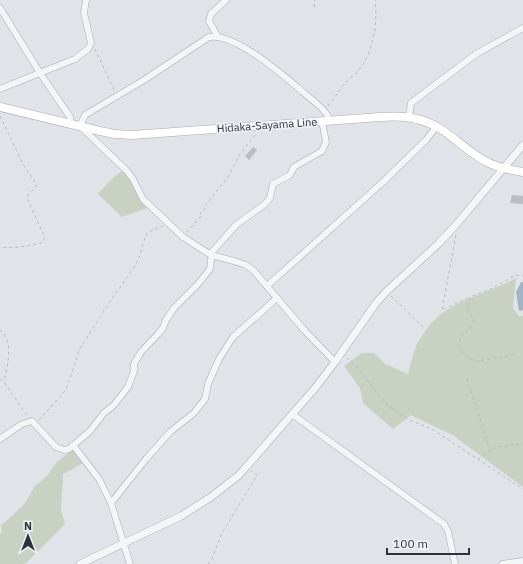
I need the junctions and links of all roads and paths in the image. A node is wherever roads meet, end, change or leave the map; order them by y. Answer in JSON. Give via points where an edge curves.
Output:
{"nodes":[{"id":1,"x":86,"y":0,"type":"edge"},
{"id":2,"x":226,"y":0,"type":"edge"},
{"id":3,"x":315,"y":0,"type":"edge"},
{"id":4,"x":375,"y":0,"type":"edge"},
{"id":5,"x":314,"y":7,"type":"dead end"},
{"id":6,"x":0,"y":8,"type":"edge"},
{"id":7,"x":523,"y":28,"type":"edge"},
{"id":8,"x":218,"y":37,"type":"junction"},
{"id":9,"x":90,"y":46,"type":"junction"},
{"id":10,"x":40,"y":73,"type":"junction"},
{"id":11,"x":0,"y":89,"type":"edge"},
{"id":12,"x":117,"y":96,"type":"junction"},
{"id":13,"x":0,"y":107,"type":"edge"},
{"id":14,"x":324,"y":111,"type":"junction"},
{"id":15,"x":0,"y":116,"type":"edge"},
{"id":16,"x":409,"y":117,"type":"junction"},
{"id":17,"x":326,"y":120,"type":"junction"},
{"id":18,"x":76,"y":125,"type":"junction"},
{"id":19,"x":257,"y":126,"type":"junction"},
{"id":20,"x":436,"y":127,"type":"junction"},
{"id":21,"x":523,"y":145,"type":"edge"},
{"id":22,"x":504,"y":168,"type":"junction"},
{"id":23,"x":523,"y":172,"type":"edge"},
{"id":24,"x":169,"y":224,"type":"junction"},
{"id":25,"x":455,"y":226,"type":"junction"},
{"id":26,"x":183,"y":237,"type":"junction"},
{"id":27,"x":0,"y":247,"type":"edge"},
{"id":28,"x":211,"y":256,"type":"junction"},
{"id":29,"x":523,"y":275,"type":"edge"},
{"id":30,"x":267,"y":286,"type":"junction"},
{"id":31,"x":386,"y":292,"type":"junction"},
{"id":32,"x":470,"y":297,"type":"junction"},
{"id":33,"x":277,"y":298,"type":"junction"},
{"id":34,"x":425,"y":329,"type":"dead end"},
{"id":35,"x":0,"y":330,"type":"edge"},
{"id":36,"x":342,"y":353,"type":"junction"},
{"id":37,"x":514,"y":355,"type":"dead end"},
{"id":38,"x":336,"y":362,"type":"junction"},
{"id":39,"x":0,"y":379,"type":"edge"},
{"id":40,"x":467,"y":379,"type":"dead end"},
{"id":41,"x":4,"y":382,"type":"junction"},
{"id":42,"x":292,"y":414,"type":"junction"},
{"id":43,"x":33,"y":423,"type":"junction"},
{"id":44,"x":0,"y":439,"type":"edge"},
{"id":45,"x":523,"y":444,"type":"edge"},
{"id":46,"x":73,"y":445,"type":"junction"},
{"id":47,"x":490,"y":450,"type":"junction"},
{"id":48,"x":478,"y":459,"type":"junction"},
{"id":49,"x":246,"y":467,"type":"junction"},
{"id":50,"x":523,"y":489,"type":"edge"},
{"id":51,"x":111,"y":503,"type":"junction"},
{"id":52,"x":124,"y":543,"type":"junction"},
{"id":53,"x":523,"y":561,"type":"edge"},
{"id":54,"x":80,"y":564,"type":"edge"},
{"id":55,"x":130,"y":564,"type":"edge"},
{"id":56,"x":208,"y":564,"type":"edge"},
{"id":57,"x":454,"y":564,"type":"edge"},
{"id":58,"x":502,"y":564,"type":"edge"}],
"edges":[{"from":1,"to":9,"type":"street","via":[[84,13]]},
{"from":2,"to":8,"type":"street","via":[[211,14],[209,21]]},
{"from":3,"to":5,"type":"path"},
{"from":4,"to":14,"type":"path","via":[[375,30],[368,52],[359,70],[346,82]]},
{"from":6,"to":10,"type":"street"},
{"from":7,"to":16,"type":"street","via":[[476,54],[411,103]]},
{"from":8,"to":12,"type":"street","via":[[209,37]]},
{"from":8,"to":14,"type":"street","via":[[256,55]]},
{"from":9,"to":10,"type":"street","via":[[75,58]]},
{"from":9,"to":12,"type":"path","via":[[94,48]]},
{"from":10,"to":11,"type":"street"},
{"from":10,"to":18,"type":"street"},
{"from":12,"to":18,"type":"street","via":[[85,115]]},
{"from":13,"to":18,"type":"main road","name":"Hidaka-Sayama Line"},
{"from":14,"to":17,"type":"street"},
{"from":15,"to":27,"type":"path","via":[[24,166],[36,183],[36,187],[27,198],[45,238],[35,245]]},
{"from":16,"to":17,"type":"main road","name":"Hidaka-Sayama Line"},
{"from":16,"to":20,"type":"main road","name":"Hidaka-Sayama Line"},
{"from":17,"to":19,"type":"main road","name":"Hidaka-Sayama Line"},
{"from":17,"to":28,"type":"street","via":[[326,142],[322,151],[294,166],[290,175],[273,184],[270,198],[265,204],[236,225]]},
{"from":18,"to":19,"type":"main road","name":"Hidaka-Sayama Line","via":[[115,134]]},
{"from":18,"to":24,"type":"street","via":[[127,171],[143,199]]},
{"from":19,"to":26,"type":"path","via":[[256,133],[240,154],[228,177]]},
{"from":20,"to":22,"type":"main road","name":"Hidaka-Sayama Line","via":[[487,162]]},
{"from":20,"to":30,"type":"street","via":[[383,182]]},
{"from":21,"to":22,"type":"street"},
{"from":22,"to":23,"type":"main road","name":"Hidaka-Sayama Line"},
{"from":22,"to":25,"type":"street"},
{"from":24,"to":26,"type":"street"},
{"from":24,"to":43,"type":"path","via":[[150,230],[146,234],[134,268],[112,297],[80,348],[66,390]]},
{"from":25,"to":31,"type":"street"},
{"from":25,"to":32,"type":"path","via":[[456,242],[442,310]]},
{"from":26,"to":28,"type":"street"},
{"from":28,"to":30,"type":"street","via":[[246,265],[254,270]]},
{"from":28,"to":46,"type":"street","via":[[210,269],[174,308],[163,328],[136,358],[128,387],[114,405],[104,412],[95,426]]},
{"from":29,"to":32,"type":"path","via":[[514,276]]},
{"from":30,"to":33,"type":"street"},
{"from":31,"to":34,"type":"path"},
{"from":31,"to":36,"type":"street"},
{"from":32,"to":37,"type":"path","via":[[467,307],[473,324],[461,338],[460,346],[464,355],[478,361]]},
{"from":33,"to":38,"type":"street"},
{"from":33,"to":51,"type":"street","via":[[233,338],[219,360],[208,384],[205,399],[194,413],[170,432]]},
{"from":35,"to":41,"type":"path","via":[[7,338],[9,346]]},
{"from":36,"to":38,"type":"street"},
{"from":36,"to":48,"type":"path","via":[[360,370],[384,403],[409,420],[432,429]]},
{"from":38,"to":42,"type":"street"},
{"from":39,"to":41,"type":"path"},
{"from":40,"to":47,"type":"path"},
{"from":41,"to":43,"type":"path"},
{"from":42,"to":49,"type":"street"},
{"from":42,"to":57,"type":"street","via":[[444,524],[448,531]]},
{"from":43,"to":44,"type":"street","via":[[22,424]]},
{"from":43,"to":46,"type":"street","via":[[59,449],[69,449]]},
{"from":45,"to":47,"type":"path"},
{"from":46,"to":51,"type":"street","via":[[99,479]]},
{"from":47,"to":48,"type":"path"},
{"from":48,"to":50,"type":"path"},
{"from":49,"to":52,"type":"street","via":[[225,487],[181,516]]},
{"from":49,"to":56,"type":"path","via":[[256,475],[222,533]]},
{"from":51,"to":52,"type":"street"},
{"from":52,"to":54,"type":"street"},
{"from":52,"to":55,"type":"street"},
{"from":53,"to":58,"type":"street"}]}
